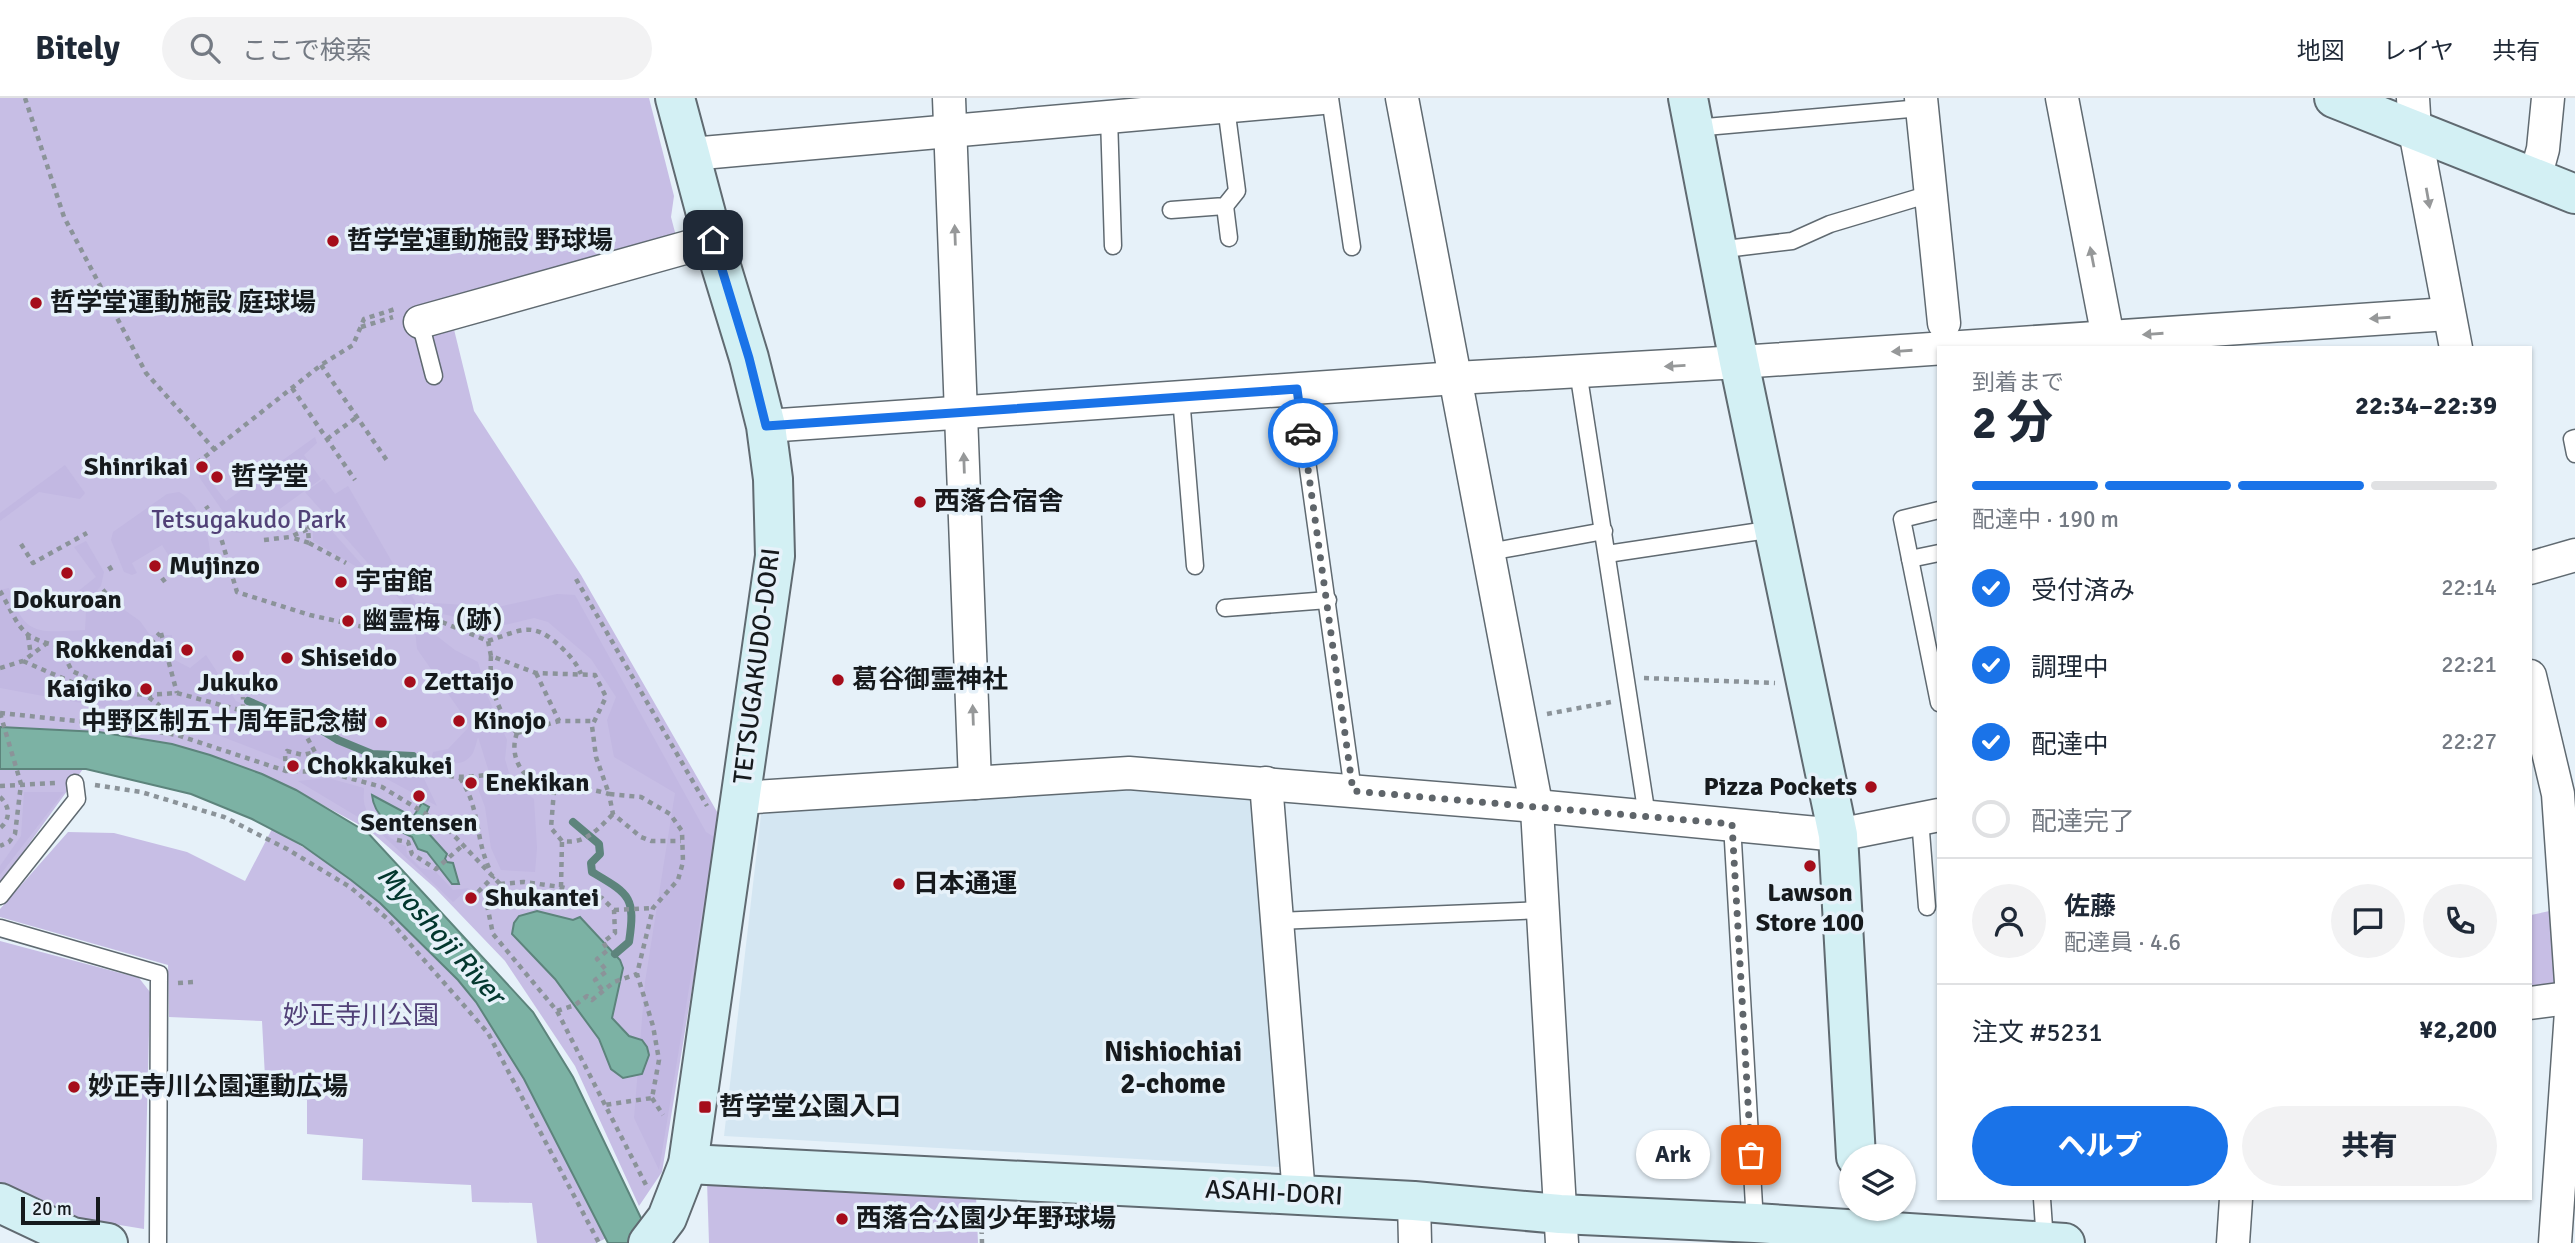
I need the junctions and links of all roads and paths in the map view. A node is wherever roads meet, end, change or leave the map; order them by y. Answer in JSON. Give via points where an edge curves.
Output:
{"nodes":[{"id":1,"x":25,"y":98,"type":"edge"},
{"id":2,"x":675,"y":98,"type":"edge"},
{"id":3,"x":950,"y":98,"type":"edge"},
{"id":4,"x":1322,"y":98,"type":"edge"},
{"id":5,"x":1330,"y":98,"type":"edge"},
{"id":6,"x":1402,"y":98,"type":"edge"},
{"id":7,"x":2062,"y":98,"type":"edge"},
{"id":8,"x":2334,"y":98,"type":"edge"},
{"id":9,"x":2548,"y":98,"type":"edge"},
{"id":10,"x":1921,"y":103,"type":"edge"},
{"id":11,"x":1226,"y":107,"type":"junction"},
{"id":12,"x":1691,"y":113,"type":"edge"},
{"id":13,"x":2414,"y":114,"type":"edge"},
{"id":14,"x":1109,"y":117,"type":"junction"},
{"id":15,"x":951,"y":132,"type":"junction"},
{"id":16,"x":691,"y":154,"type":"junction"},
{"id":17,"x":2535,"y":178,"type":"junction"},
{"id":18,"x":1930,"y":194,"type":"junction"},
{"id":19,"x":2575,"y":194,"type":"edge"},
{"id":20,"x":1226,"y":206,"type":"junction"},
{"id":21,"x":1171,"y":210,"type":"dead end"},
{"id":22,"x":1228,"y":238,"type":"dead end"},
{"id":23,"x":713,"y":240,"type":"junction"},
{"id":24,"x":1113,"y":246,"type":"dead end"},
{"id":25,"x":1352,"y":247,"type":"dead end"},
{"id":26,"x":1717,"y":250,"type":"junction"},
{"id":27,"x":2448,"y":314,"type":"junction"},
{"id":28,"x":420,"y":322,"type":"joint"},
{"id":29,"x":1945,"y":336,"type":"edge"},
{"id":30,"x":2109,"y":342,"type":"edge"},
{"id":31,"x":2456,"y":346,"type":"edge"},
{"id":32,"x":1739,"y":362,"type":"junction"},
{"id":33,"x":321,"y":365,"type":"dead end"},
{"id":34,"x":1578,"y":371,"type":"junction"},
{"id":35,"x":434,"y":376,"type":"dead end"},
{"id":36,"x":1456,"y":378,"type":"junction"},
{"id":37,"x":292,"y":388,"type":"dead end"},
{"id":38,"x":1297,"y":389,"type":"junction"},
{"id":39,"x":1181,"y":397,"type":"junction"},
{"id":40,"x":962,"y":413,"type":"junction"},
{"id":41,"x":357,"y":417,"type":"junction"},
{"id":42,"x":766,"y":426,"type":"junction"},
{"id":43,"x":2575,"y":438,"type":"edge"},
{"id":44,"x":327,"y":439,"type":"junction"},
{"id":45,"x":215,"y":450,"type":"dead end"},
{"id":46,"x":2575,"y":454,"type":"edge"},
{"id":47,"x":388,"y":462,"type":"dead end"},
{"id":48,"x":355,"y":480,"type":"dead end"},
{"id":49,"x":1937,"y":510,"type":"edge"},
{"id":50,"x":316,"y":515,"type":"dead end"},
{"id":51,"x":216,"y":521,"type":"dead end"},
{"id":52,"x":308,"y":529,"type":"junction"},
{"id":53,"x":1775,"y":529,"type":"junction"},
{"id":54,"x":1604,"y":531,"type":"junction"},
{"id":55,"x":87,"y":533,"type":"dead end"},
{"id":56,"x":290,"y":537,"type":"junction"},
{"id":57,"x":264,"y":540,"type":"dead end"},
{"id":58,"x":309,"y":543,"type":"junction"},
{"id":59,"x":21,"y":544,"type":"dead end"},
{"id":60,"x":1489,"y":552,"type":"junction"},
{"id":61,"x":1937,"y":553,"type":"edge"},
{"id":62,"x":1607,"y":554,"type":"junction"},
{"id":63,"x":2575,"y":555,"type":"edge"},
{"id":64,"x":1910,"y":559,"type":"junction"},
{"id":65,"x":346,"y":563,"type":"dead end"},
{"id":66,"x":1195,"y":566,"type":"dead end"},
{"id":67,"x":2532,"y":567,"type":"edge"},
{"id":68,"x":576,"y":579,"type":"dead end"},
{"id":69,"x":106,"y":590,"type":"dead end"},
{"id":70,"x":0,"y":591,"type":"edge"},
{"id":71,"x":1328,"y":600,"type":"junction"},
{"id":72,"x":88,"y":606,"type":"dead end"},
{"id":73,"x":1225,"y":608,"type":"dead end"},
{"id":74,"x":1937,"y":615,"type":"edge"},
{"id":75,"x":1922,"y":619,"type":"junction"},
{"id":76,"x":28,"y":634,"type":"junction"},
{"id":77,"x":488,"y":641,"type":"junction"},
{"id":78,"x":47,"y":643,"type":"junction"},
{"id":79,"x":59,"y":645,"type":"junction"},
{"id":80,"x":31,"y":656,"type":"junction"},
{"id":81,"x":491,"y":656,"type":"junction"},
{"id":82,"x":23,"y":662,"type":"junction"},
{"id":83,"x":0,"y":668,"type":"edge"},
{"id":84,"x":536,"y":673,"type":"junction"},
{"id":85,"x":581,"y":675,"type":"junction"},
{"id":86,"x":1626,"y":677,"type":"junction"},
{"id":87,"x":1808,"y":683,"type":"junction"},
{"id":88,"x":2532,"y":684,"type":"edge"},
{"id":89,"x":177,"y":693,"type":"junction"},
{"id":90,"x":1937,"y":693,"type":"edge"},
{"id":91,"x":123,"y":694,"type":"junction"},
{"id":92,"x":147,"y":695,"type":"junction"},
{"id":93,"x":243,"y":697,"type":"dead end"},
{"id":94,"x":1629,"y":699,"type":"junction"},
{"id":95,"x":0,"y":713,"type":"edge"},
{"id":96,"x":296,"y":718,"type":"dead end"},
{"id":97,"x":1521,"y":718,"type":"junction"},
{"id":98,"x":559,"y":721,"type":"junction"},
{"id":99,"x":593,"y":721,"type":"junction"},
{"id":100,"x":125,"y":726,"type":"junction"},
{"id":101,"x":517,"y":733,"type":"junction"},
{"id":102,"x":419,"y":752,"type":"dead end"},
{"id":103,"x":286,"y":771,"type":"junction"},
{"id":104,"x":459,"y":778,"type":"junction"},
{"id":105,"x":533,"y":781,"type":"junction"},
{"id":106,"x":75,"y":783,"type":"junction"},
{"id":107,"x":975,"y":783,"type":"junction"},
{"id":108,"x":1266,"y":783,"type":"junction"},
{"id":109,"x":21,"y":784,"type":"junction"},
{"id":110,"x":0,"y":786,"type":"edge"},
{"id":111,"x":554,"y":790,"type":"junction"},
{"id":112,"x":1353,"y":791,"type":"junction"},
{"id":113,"x":609,"y":793,"type":"junction"},
{"id":114,"x":0,"y":797,"type":"edge"},
{"id":115,"x":726,"y":806,"type":"junction"},
{"id":116,"x":1536,"y":806,"type":"junction"},
{"id":117,"x":613,"y":814,"type":"junction"},
{"id":118,"x":1647,"y":816,"type":"junction"},
{"id":119,"x":1930,"y":817,"type":"edge"},
{"id":120,"x":1732,"y":824,"type":"junction"},
{"id":121,"x":0,"y":828,"type":"edge"},
{"id":122,"x":1838,"y":835,"type":"junction"},
{"id":123,"x":397,"y":840,"type":"dead end"},
{"id":124,"x":562,"y":841,"type":"junction"},
{"id":125,"x":681,"y":841,"type":"junction"},
{"id":126,"x":463,"y":845,"type":"junction"},
{"id":127,"x":0,"y":846,"type":"edge"},
{"id":128,"x":480,"y":849,"type":"junction"},
{"id":129,"x":470,"y":850,"type":"junction"},
{"id":130,"x":492,"y":874,"type":"junction"},
{"id":131,"x":500,"y":884,"type":"junction"},
{"id":132,"x":561,"y":887,"type":"junction"},
{"id":133,"x":478,"y":892,"type":"dead end"},
{"id":134,"x":0,"y":896,"type":"edge"},
{"id":135,"x":1927,"y":907,"type":"dead end"},
{"id":136,"x":653,"y":908,"type":"junction"},
{"id":137,"x":614,"y":910,"type":"junction"},
{"id":138,"x":1544,"y":910,"type":"junction"},
{"id":139,"x":1278,"y":921,"type":"junction"},
{"id":140,"x":0,"y":928,"type":"edge"},
{"id":141,"x":637,"y":974,"type":"junction"},
{"id":142,"x":603,"y":990,"type":"junction"},
{"id":143,"x":2574,"y":997,"type":"edge"},
{"id":144,"x":2532,"y":1003,"type":"edge"},
{"id":145,"x":557,"y":1011,"type":"junction"},
{"id":146,"x":604,"y":1105,"type":"junction"},
{"id":147,"x":1855,"y":1144,"type":"edge"},
{"id":148,"x":688,"y":1164,"type":"junction"},
{"id":149,"x":649,"y":1191,"type":"dead end"},
{"id":150,"x":1300,"y":1195,"type":"junction"},
{"id":151,"x":2042,"y":1200,"type":"edge"},
{"id":152,"x":2236,"y":1200,"type":"edge"},
{"id":153,"x":1414,"y":1201,"type":"junction"},
{"id":154,"x":0,"y":1203,"type":"edge"},
{"id":155,"x":1755,"y":1223,"type":"junction"},
{"id":156,"x":1860,"y":1227,"type":"edge"},
{"id":157,"x":1561,"y":1229,"type":"edge"},
{"id":158,"x":651,"y":1239,"type":"edge"},
{"id":159,"x":2055,"y":1242,"type":"edge"},
{"id":160,"x":108,"y":1243,"type":"edge"},
{"id":161,"x":158,"y":1243,"type":"edge"},
{"id":162,"x":599,"y":1243,"type":"edge"},
{"id":163,"x":1415,"y":1243,"type":"edge"},
{"id":164,"x":2233,"y":1243,"type":"edge"},
{"id":165,"x":2554,"y":1243,"type":"edge"}],
"edges":[{"from":1,"to":45,"type":"path","via":[[64,217],[146,373]]},
{"from":2,"to":16,"type":"street","name":"TETSUGAKUDO-DORI"},
{"from":3,"to":15,"type":"street"},
{"from":4,"to":11,"type":"street"},
{"from":5,"to":25,"type":"lane"},
{"from":6,"to":36,"type":"street"},
{"from":30,"to":7,"type":"street","one_way":true},
{"from":8,"to":13,"type":"street"},
{"from":9,"to":17,"type":"street"},
{"from":10,"to":12,"type":"lane"},
{"from":10,"to":18,"type":"street"},
{"from":11,"to":14,"type":"street"},
{"from":11,"to":20,"type":"lane","via":[[1237,191]]},
{"from":12,"to":26,"type":"street"},
{"from":13,"to":17,"type":"street"},
{"from":13,"to":27,"type":"street","one_way":true},
{"from":14,"to":15,"type":"street"},
{"from":14,"to":24,"type":"lane"},
{"from":15,"to":16,"type":"street"},
{"from":40,"to":15,"type":"street","one_way":true},
{"from":16,"to":23,"type":"street","name":"TETSUGAKUDO-DORI"},
{"from":17,"to":19,"type":"street"},
{"from":18,"to":26,"type":"lane","via":[[1830,224],[1792,241]]},
{"from":18,"to":29,"type":"street"},
{"from":20,"to":21,"type":"lane"},
{"from":20,"to":22,"type":"lane"},
{"from":23,"to":28,"type":"street"},
{"from":23,"to":42,"type":"street","name":"TETSUGAKUDO-DORI"},
{"from":26,"to":32,"type":"street"},
{"from":27,"to":30,"type":"street","one_way":true},
{"from":27,"to":31,"type":"street"},
{"from":28,"to":35,"type":"lane"},
{"from":29,"to":30,"type":"street"},
{"from":29,"to":32,"type":"street","one_way":true},
{"from":32,"to":34,"type":"street","one_way":true},
{"from":32,"to":53,"type":"street"},
{"from":33,"to":41,"type":"path"},
{"from":34,"to":36,"type":"street"},
{"from":34,"to":54,"type":"lane"},
{"from":36,"to":38,"type":"street"},
{"from":36,"to":60,"type":"street"},
{"from":37,"to":44,"type":"path"},
{"from":38,"to":39,"type":"street"},
{"from":38,"to":71,"type":"lane"},
{"from":39,"to":40,"type":"street"},
{"from":39,"to":66,"type":"lane"},
{"from":40,"to":42,"type":"street"},
{"from":107,"to":40,"type":"street","one_way":true},
{"from":41,"to":44,"type":"path"},
{"from":41,"to":47,"type":"path"},
{"from":42,"to":115,"type":"street","name":"TETSUGAKUDO-DORI","via":[[775,556]]},
{"from":43,"to":46,"type":"lane"},
{"from":44,"to":48,"type":"path"},
{"from":49,"to":64,"type":"lane","via":[[1902,519]]},
{"from":50,"to":52,"type":"path"},
{"from":51,"to":77,"type":"path","via":[[237,592],[380,631],[420,613]]},
{"from":52,"to":56,"type":"path"},
{"from":52,"to":58,"type":"path"},
{"from":53,"to":62,"type":"lane"},
{"from":53,"to":87,"type":"street"},
{"from":54,"to":60,"type":"lane"},
{"from":54,"to":62,"type":"lane"},
{"from":55,"to":59,"type":"path","via":[[33,563]]},
{"from":56,"to":57,"type":"path"},
{"from":56,"to":58,"type":"path"},
{"from":58,"to":65,"type":"path"},
{"from":60,"to":97,"type":"street"},
{"from":61,"to":64,"type":"lane"},
{"from":62,"to":86,"type":"lane"},
{"from":63,"to":67,"type":"street"},
{"from":64,"to":75,"type":"lane"},
{"from":68,"to":115,"type":"path"},
{"from":69,"to":72,"type":"path"},
{"from":70,"to":76,"type":"path"},
{"from":71,"to":73,"type":"lane"},
{"from":71,"to":112,"type":"lane"},
{"from":74,"to":75,"type":"lane"},
{"from":75,"to":90,"type":"lane"},
{"from":76,"to":78,"type":"path"},
{"from":76,"to":80,"type":"path"},
{"from":77,"to":81,"type":"path"},
{"from":77,"to":85,"type":"path","via":[[535,629],[546,633],[575,661]]},
{"from":78,"to":79,"type":"path"},
{"from":78,"to":80,"type":"path"},
{"from":79,"to":89,"type":"path","via":[[144,650],[160,633]]},
{"from":79,"to":91,"type":"path","via":[[72,671]]},
{"from":80,"to":82,"type":"path"},
{"from":81,"to":84,"type":"path"},
{"from":81,"to":101,"type":"path","via":[[489,677],[494,695]]},
{"from":82,"to":83,"type":"path"},
{"from":82,"to":91,"type":"path","via":[[76,684]]},
{"from":84,"to":85,"type":"path"},
{"from":84,"to":98,"type":"path"},
{"from":85,"to":99,"type":"path","via":[[595,675],[606,697]]},
{"from":86,"to":87,"type":"path"},
{"from":86,"to":94,"type":"lane"},
{"from":87,"to":122,"type":"street"},
{"from":88,"to":143,"type":"street","via":[[2558,794]]},
{"from":89,"to":92,"type":"path"},
{"from":89,"to":93,"type":"path","via":[[243,711]]},
{"from":91,"to":92,"type":"path"},
{"from":92,"to":100,"type":"path","via":[[159,705],[158,712]]},
{"from":94,"to":97,"type":"path"},
{"from":94,"to":118,"type":"lane"},
{"from":95,"to":100,"type":"path"},
{"from":95,"to":109,"type":"path"},
{"from":96,"to":103,"type":"path","via":[[315,751],[303,755],[287,751]]},
{"from":97,"to":116,"type":"street"},
{"from":98,"to":99,"type":"path"},
{"from":98,"to":101,"type":"path"},
{"from":99,"to":113,"type":"path","via":[[596,757]]},
{"from":100,"to":103,"type":"path","via":[[177,735]]},
{"from":101,"to":105,"type":"path","via":[[515,759]]},
{"from":102,"to":104,"type":"path","via":[[430,768]]},
{"from":103,"to":126,"type":"path","via":[[327,772],[382,787],[444,825]]},
{"from":104,"to":105,"type":"path","via":[[487,775],[491,782]]},
{"from":104,"to":128,"type":"path","via":[[470,793]]},
{"from":105,"to":111,"type":"path"},
{"from":106,"to":109,"type":"path"},
{"from":106,"to":134,"type":"lane","via":[[77,799]]},
{"from":106,"to":162,"type":"path","via":[[141,792],[224,817],[350,887],[390,921],[488,1033]]},
{"from":107,"to":108,"type":"street","via":[[1129,773]]},
{"from":107,"to":115,"type":"street"},
{"from":108,"to":112,"type":"street"},
{"from":108,"to":139,"type":"street"},
{"from":109,"to":110,"type":"path"},
{"from":109,"to":127,"type":"path","via":[[15,834]]},
{"from":111,"to":113,"type":"path"},
{"from":111,"to":124,"type":"path","via":[[551,828]]},
{"from":112,"to":116,"type":"street"},
{"from":113,"to":117,"type":"path"},
{"from":113,"to":125,"type":"path","via":[[641,797],[670,814],[682,831]]},
{"from":114,"to":121,"type":"path","via":[[8,812]]},
{"from":115,"to":148,"type":"street","name":"TETSUGAKUDO-DORI"},
{"from":116,"to":118,"type":"street"},
{"from":116,"to":138,"type":"street"},
{"from":117,"to":124,"type":"path","via":[[585,839]]},
{"from":117,"to":125,"type":"path","via":[[641,837]]},
{"from":118,"to":120,"type":"street"},
{"from":119,"to":122,"type":"street"},
{"from":119,"to":135,"type":"lane"},
{"from":120,"to":122,"type":"street"},
{"from":120,"to":155,"type":"lane"},
{"from":122,"to":147,"type":"street"},
{"from":123,"to":126,"type":"path","via":[[408,842],[412,854],[436,869]]},
{"from":124,"to":132,"type":"path"},
{"from":125,"to":136,"type":"path","via":[[683,862],[678,880]]},
{"from":126,"to":129,"type":"path"},
{"from":128,"to":129,"type":"path"},
{"from":128,"to":130,"type":"path"},
{"from":129,"to":130,"type":"path"},
{"from":130,"to":131,"type":"path"},
{"from":130,"to":133,"type":"path"},
{"from":131,"to":132,"type":"path"},
{"from":131,"to":145,"type":"path","via":[[487,905],[493,934]]},
{"from":132,"to":137,"type":"path","via":[[602,898]]},
{"from":136,"to":137,"type":"path"},
{"from":136,"to":141,"type":"path"},
{"from":137,"to":142,"type":"path","via":[[615,933],[603,943],[608,950],[597,959],[607,971],[595,980]]},
{"from":138,"to":139,"type":"lane"},
{"from":138,"to":157,"type":"street"},
{"from":139,"to":150,"type":"street"},
{"from":140,"to":161,"type":"lane","via":[[159,974]]},
{"from":141,"to":142,"type":"path"},
{"from":141,"to":146,"type":"path","via":[[659,1060],[652,1098]]},
{"from":142,"to":145,"type":"path","via":[[592,1000],[587,996]]},
{"from":143,"to":144,"type":"street"},
{"from":143,"to":165,"type":"street"},
{"from":145,"to":146,"type":"path"},
{"from":146,"to":149,"type":"path"},
{"from":148,"to":150,"type":"street","name":"ASAHI-DORI"},
{"from":148,"to":158,"type":"street","name":"TETSUGAKUDO-DORI","via":[[667,1218]]},
{"from":150,"to":153,"type":"street","name":"ASAHI-DORI"},
{"from":151,"to":159,"type":"lane"},
{"from":152,"to":164,"type":"street"},
{"from":153,"to":157,"type":"street","name":"ASAHI-DORI"},
{"from":153,"to":163,"type":"street"},
{"from":154,"to":160,"type":"street","via":[[72,1237]]},
{"from":155,"to":156,"type":"street","name":"ASAHI-DORI"},
{"from":155,"to":157,"type":"street","name":"ASAHI-DORI"},
{"from":156,"to":159,"type":"street","name":"ASAHI-DORI"}]}
